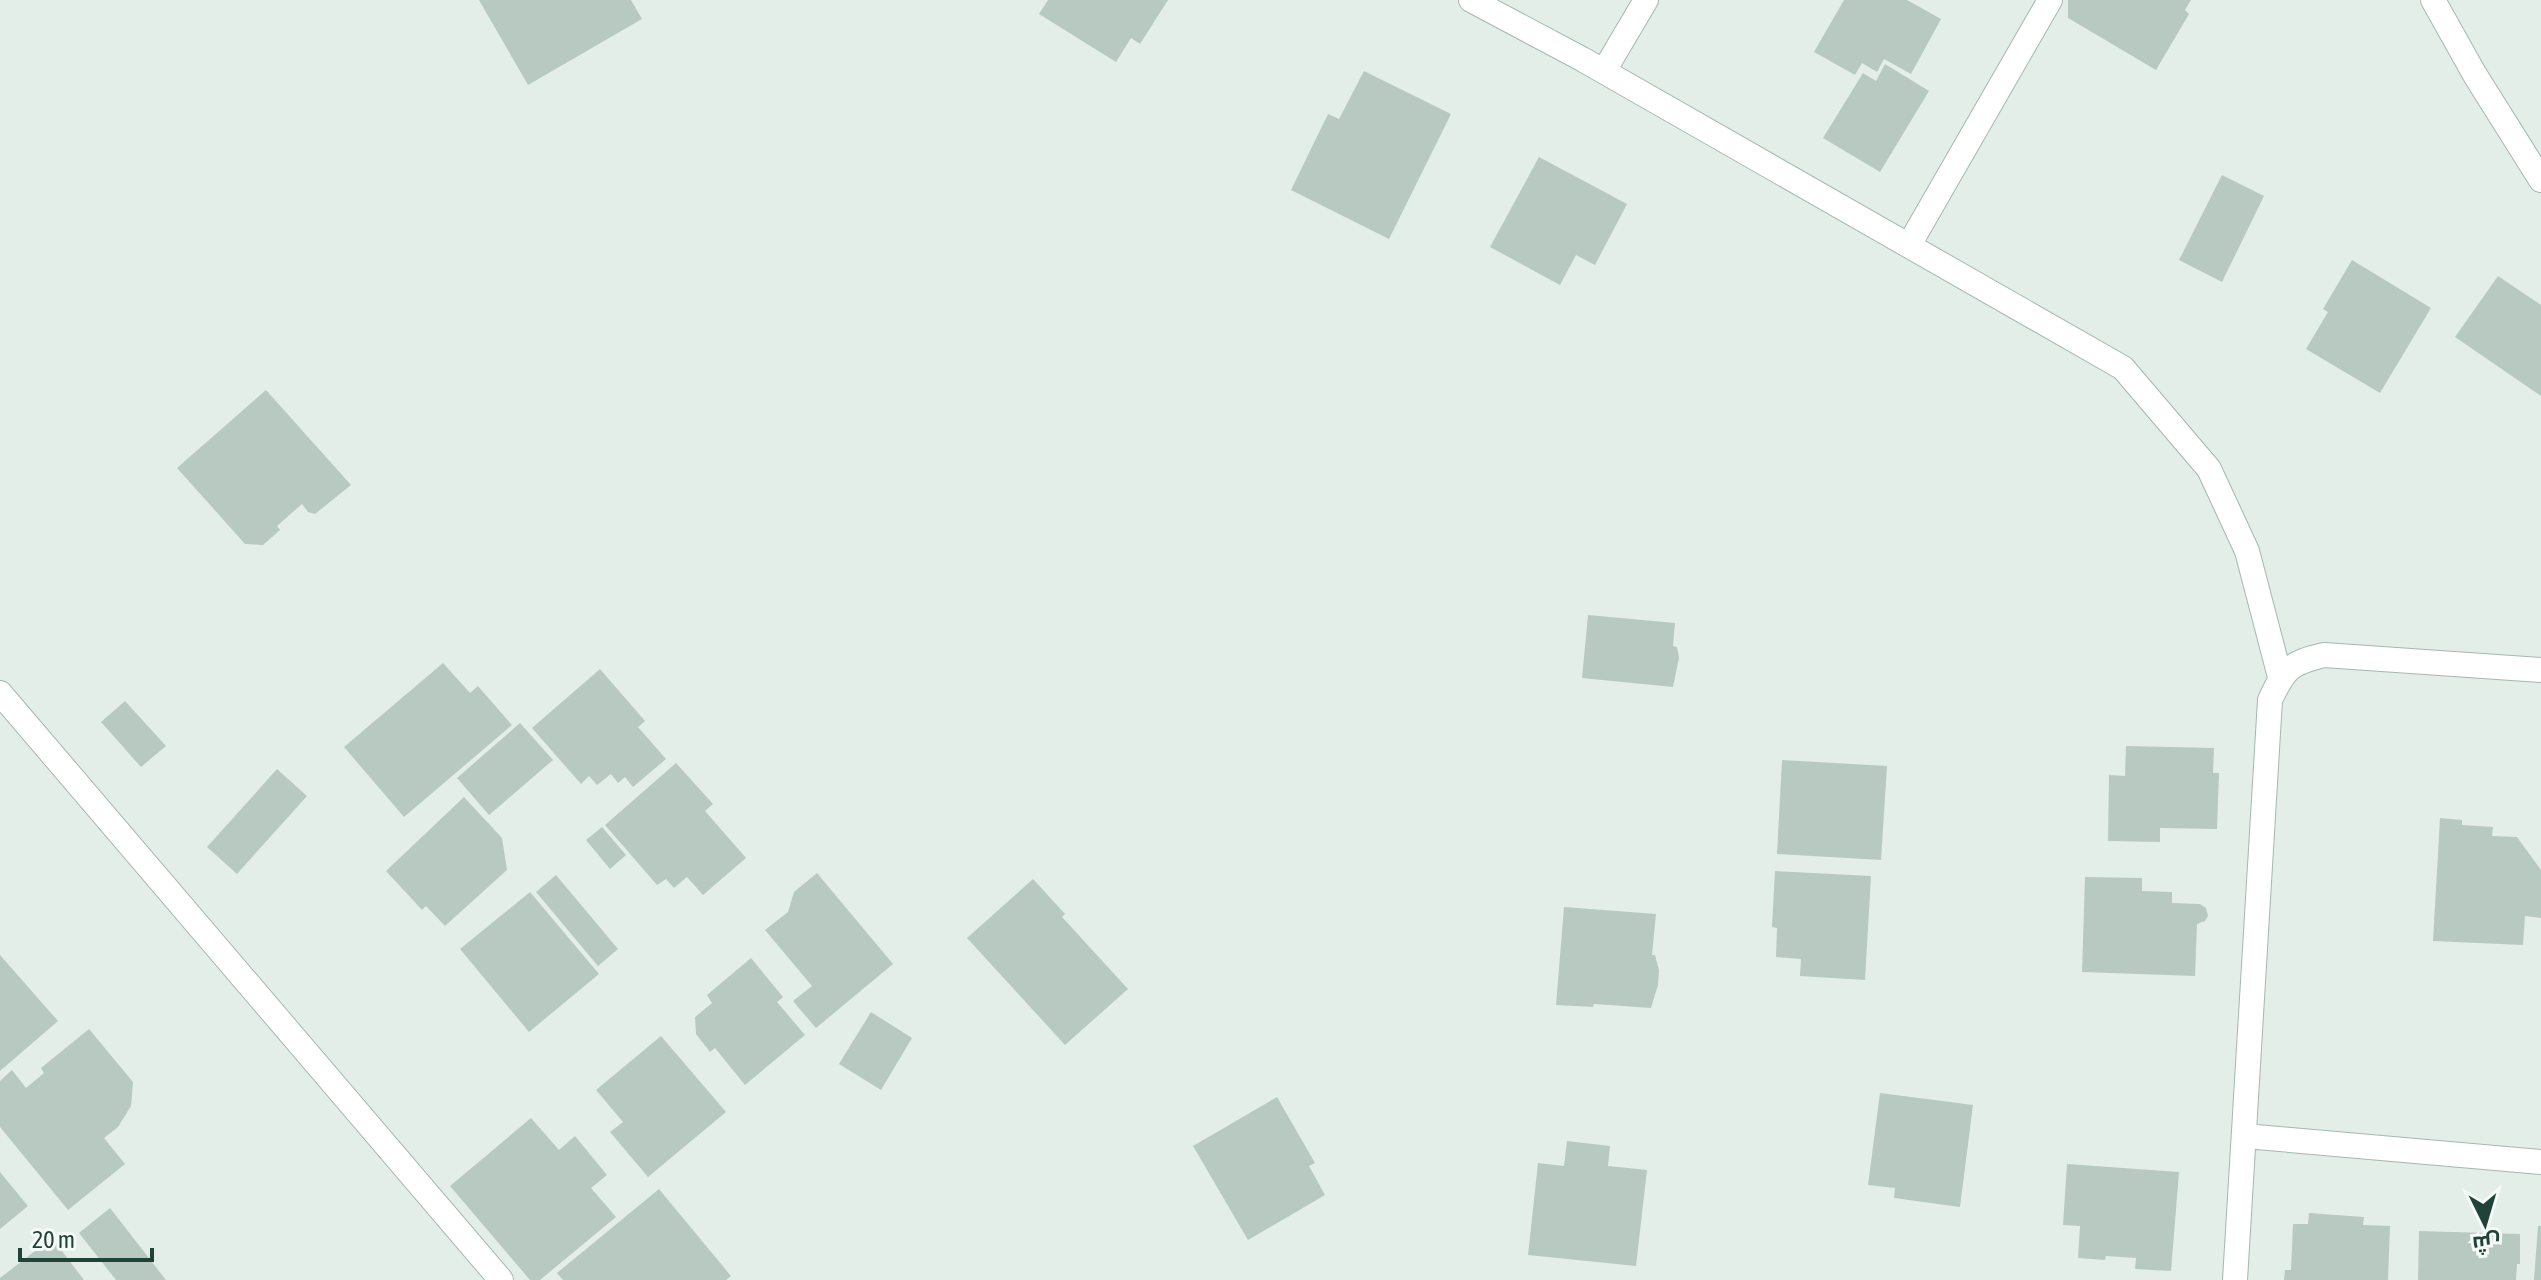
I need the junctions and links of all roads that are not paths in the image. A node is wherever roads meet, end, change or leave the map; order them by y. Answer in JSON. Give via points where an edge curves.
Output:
{"nodes":[{"id":1,"x":1471,"y":0,"type":"edge"},
{"id":2,"x":1646,"y":0,"type":"edge"},
{"id":3,"x":2050,"y":0,"type":"edge"},
{"id":4,"x":2433,"y":0,"type":"edge"},
{"id":5,"x":1604,"y":71,"type":"junction"},
{"id":6,"x":2541,"y":180,"type":"edge"},
{"id":7,"x":1909,"y":245,"type":"junction"},
{"id":8,"x":2541,"y":670,"type":"edge"},
{"id":9,"x":2280,"y":677,"type":"junction"},
{"id":10,"x":0,"y":693,"type":"edge"},
{"id":11,"x":2245,"y":1136,"type":"junction"},
{"id":12,"x":2541,"y":1162,"type":"edge"},
{"id":13,"x":501,"y":1280,"type":"edge"},
{"id":14,"x":2235,"y":1280,"type":"edge"}],
"edges":[{"from":1,"to":5,"type":"street"},
{"from":2,"to":5,"type":"street"},
{"from":3,"to":7,"type":"street"},
{"from":4,"to":6,"type":"street"},
{"from":5,"to":7,"type":"street"},
{"from":7,"to":9,"type":"street","via":[[2123,368],[2209,469],[2247,551]]},
{"from":8,"to":9,"type":"street","via":[[2324,655],[2297,661]]},
{"from":9,"to":11,"type":"street","via":[[2270,700]]},
{"from":10,"to":13,"type":"street"},
{"from":11,"to":12,"type":"street"},
{"from":11,"to":14,"type":"street"}]}
